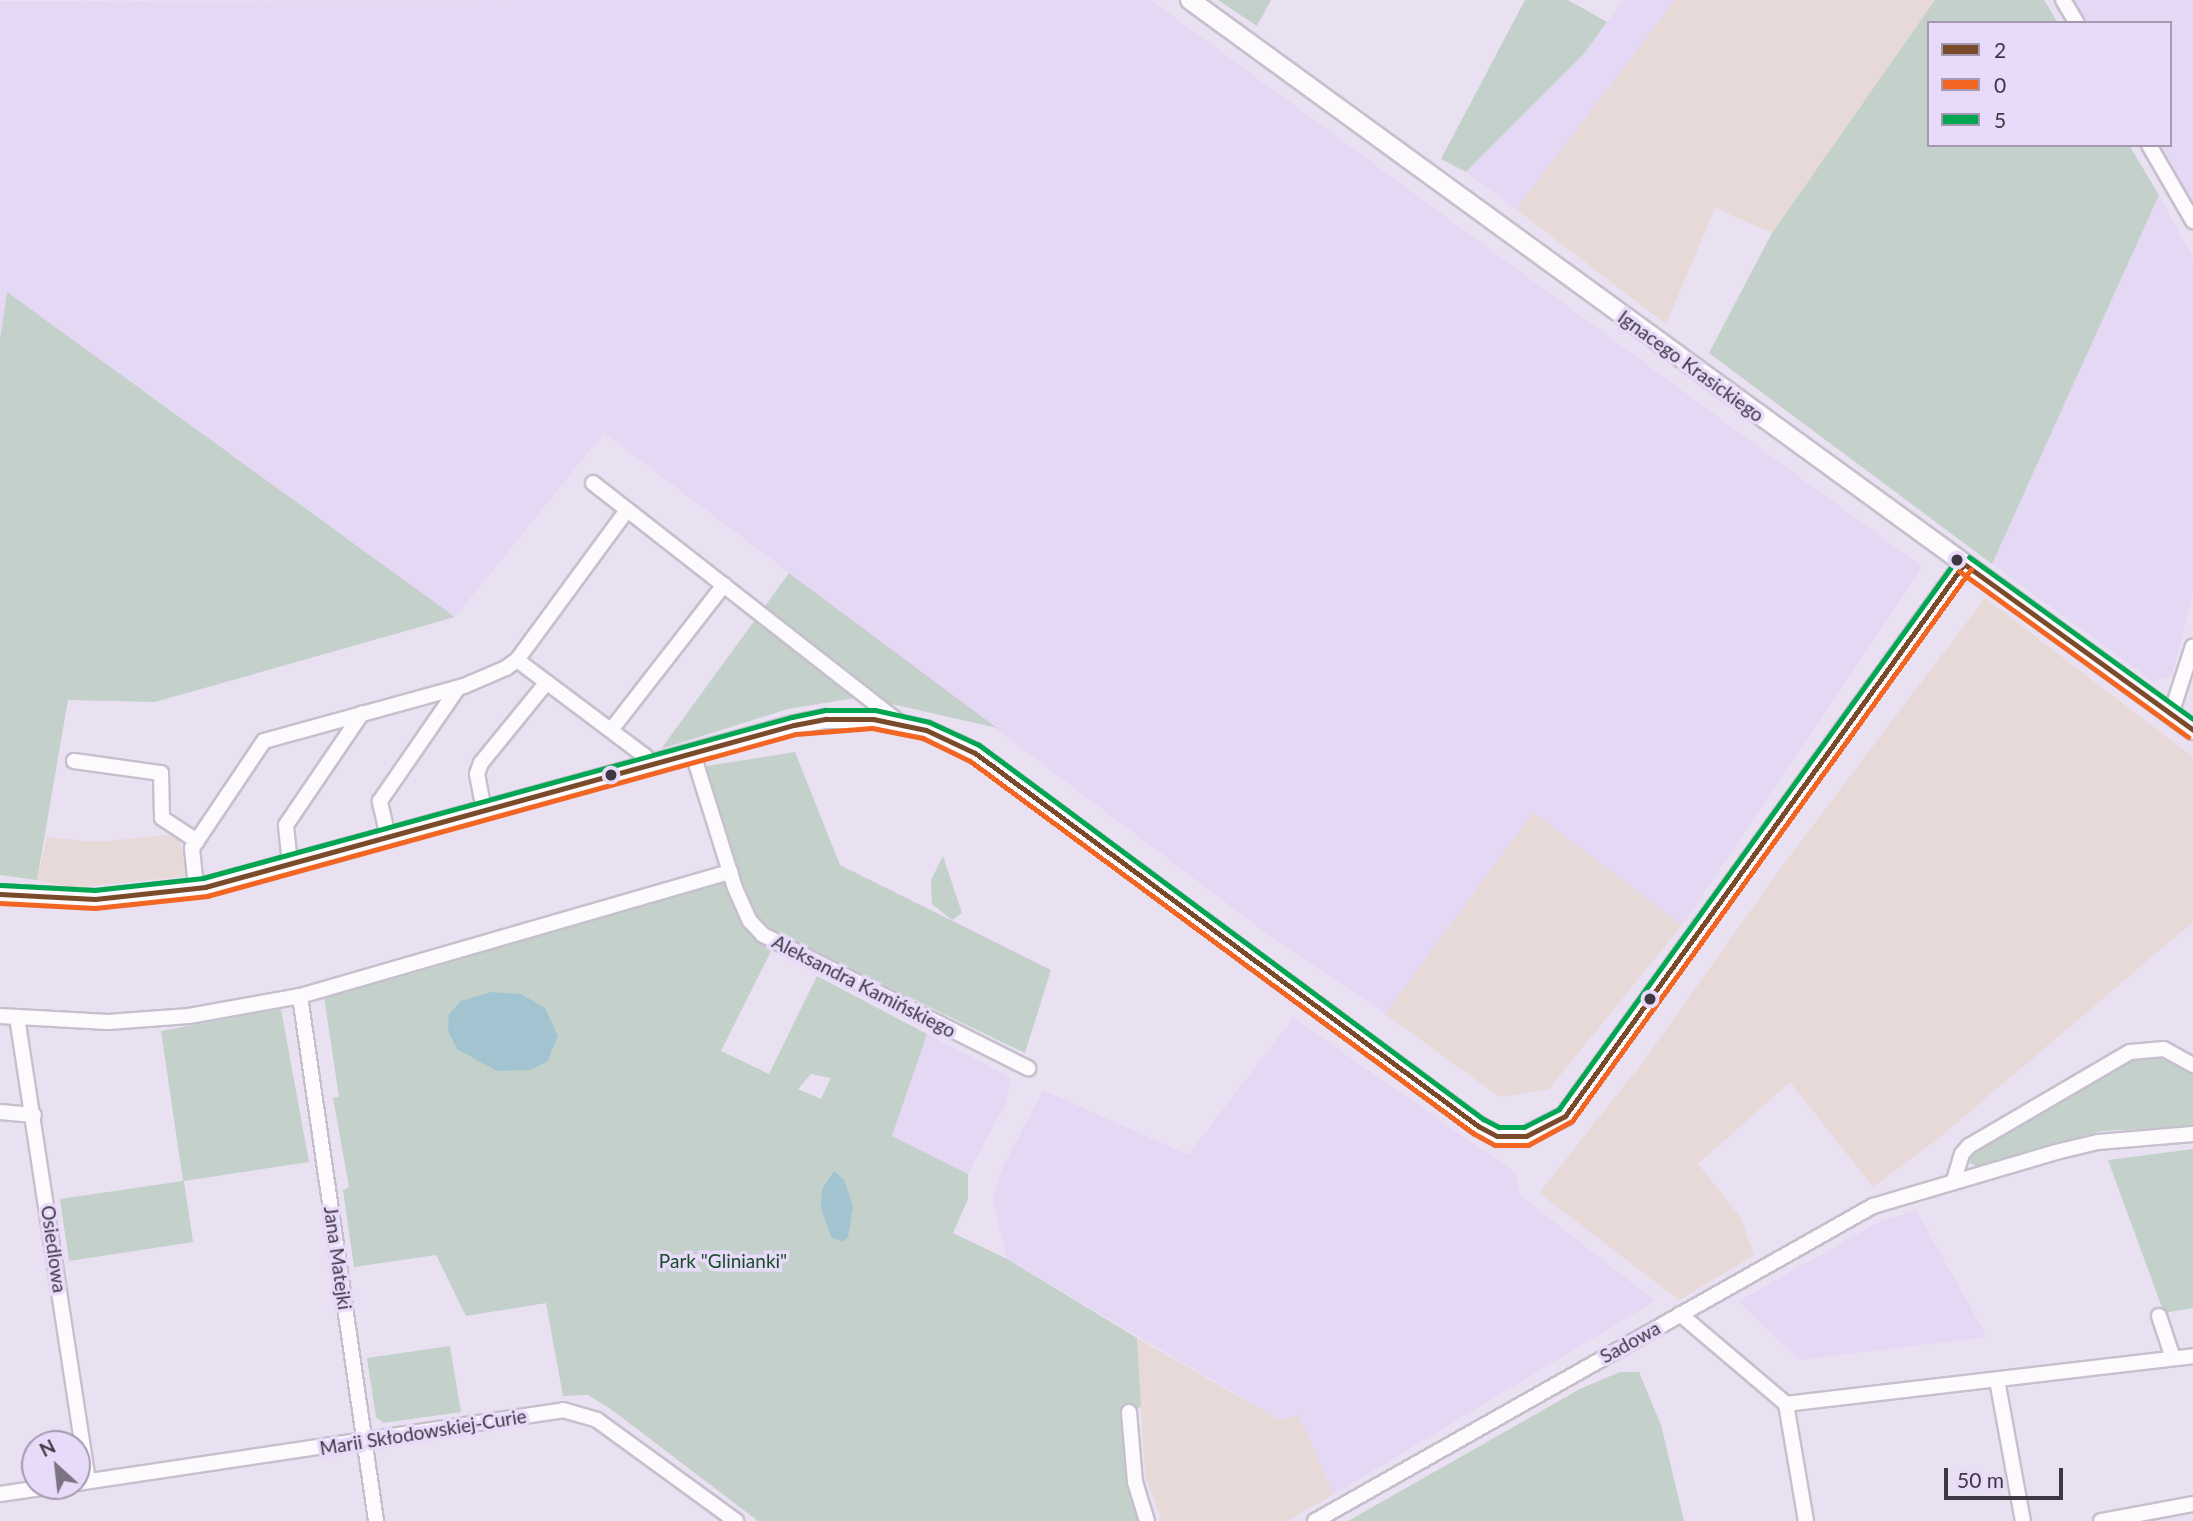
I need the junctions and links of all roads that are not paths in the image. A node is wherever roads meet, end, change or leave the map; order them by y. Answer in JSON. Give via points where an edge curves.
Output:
{"nodes":[{"id":1,"x":1190,"y":0,"type":"edge"},
{"id":2,"x":2063,"y":0,"type":"edge"},
{"id":3,"x":2076,"y":21,"type":"edge"},
{"id":4,"x":2150,"y":147,"type":"edge"},
{"id":5,"x":2193,"y":220,"type":"edge"},
{"id":6,"x":593,"y":483,"type":"dead end"},
{"id":7,"x":627,"y":510,"type":"junction"},
{"id":8,"x":1964,"y":564,"type":"junction"},
{"id":9,"x":724,"y":585,"type":"junction"},
{"id":10,"x":2193,"y":646,"type":"edge"},
{"id":11,"x":517,"y":660,"type":"junction"},
{"id":12,"x":547,"y":682,"type":"junction"},
{"id":13,"x":458,"y":688,"type":"junction"},
{"id":14,"x":362,"y":713,"type":"junction"},
{"id":15,"x":2171,"y":714,"type":"junction"},
{"id":16,"x":902,"y":724,"type":"junction"},
{"id":17,"x":611,"y":730,"type":"junction"},
{"id":18,"x":2193,"y":730,"type":"edge"},
{"id":19,"x":693,"y":754,"type":"junction"},
{"id":20,"x":75,"y":761,"type":"dead end"},
{"id":21,"x":649,"y":765,"type":"junction"},
{"id":22,"x":484,"y":810,"type":"junction"},
{"id":23,"x":388,"y":837,"type":"junction"},
{"id":24,"x":197,"y":841,"type":"junction"},
{"id":25,"x":290,"y":864,"type":"junction"},
{"id":26,"x":730,"y":872,"type":"junction"},
{"id":27,"x":196,"y":888,"type":"junction"},
{"id":28,"x":0,"y":894,"type":"edge"},
{"id":29,"x":300,"y":996,"type":"junction"},
{"id":30,"x":0,"y":1016,"type":"edge"},
{"id":31,"x":17,"y":1017,"type":"junction"},
{"id":32,"x":2193,"y":1065,"type":"edge"},
{"id":33,"x":1028,"y":1068,"type":"dead end"},
{"id":34,"x":0,"y":1112,"type":"edge"},
{"id":35,"x":34,"y":1115,"type":"junction"},
{"id":36,"x":2193,"y":1134,"type":"edge"},
{"id":37,"x":1954,"y":1180,"type":"junction"},
{"id":38,"x":1680,"y":1314,"type":"junction"},
{"id":39,"x":2159,"y":1316,"type":"dead end"},
{"id":40,"x":2193,"y":1356,"type":"edge"},
{"id":41,"x":2173,"y":1358,"type":"junction"},
{"id":42,"x":1997,"y":1380,"type":"junction"},
{"id":43,"x":1786,"y":1404,"type":"junction"},
{"id":44,"x":1129,"y":1412,"type":"dead end"},
{"id":45,"x":76,"y":1430,"type":"edge"},
{"id":46,"x":366,"y":1441,"type":"junction"},
{"id":47,"x":91,"y":1481,"type":"edge"},
{"id":48,"x":21,"y":1491,"type":"edge"},
{"id":49,"x":0,"y":1494,"type":"edge"},
{"id":50,"x":2193,"y":1504,"type":"edge"},
{"id":51,"x":376,"y":1521,"type":"edge"},
{"id":52,"x":736,"y":1521,"type":"edge"},
{"id":53,"x":1147,"y":1521,"type":"edge"},
{"id":54,"x":1315,"y":1521,"type":"edge"},
{"id":55,"x":1806,"y":1521,"type":"edge"},
{"id":56,"x":2023,"y":1521,"type":"edge"},
{"id":57,"x":2101,"y":1521,"type":"edge"}],
"edges":[{"from":1,"to":8,"type":"street","name":"Ignacego Krasickiego"},
{"from":2,"to":3,"type":"street"},
{"from":4,"to":5,"type":"street"},
{"from":6,"to":7,"type":"street"},
{"from":7,"to":9,"type":"street"},
{"from":7,"to":11,"type":"street"},
{"from":8,"to":15,"type":"street","name":"Ignacego Krasickiego"},
{"from":8,"to":16,"type":"street","via":[[1565,1116],[1526,1136],[1497,1136],[1478,1126],[975,753]]},
{"from":9,"to":16,"type":"street"},
{"from":9,"to":17,"type":"street"},
{"from":10,"to":15,"type":"street"},
{"from":11,"to":12,"type":"street"},
{"from":11,"to":13,"type":"street"},
{"from":12,"to":17,"type":"street"},
{"from":12,"to":22,"type":"street","via":[[481,762],[477,774]]},
{"from":13,"to":14,"type":"street"},
{"from":13,"to":23,"type":"street","via":[[380,801]]},
{"from":14,"to":24,"type":"street","via":[[264,741]]},
{"from":14,"to":25,"type":"street","via":[[286,825]]},
{"from":15,"to":18,"type":"street","name":"Ignacego Krasickiego"},
{"from":16,"to":19,"type":"street","via":[[826,719]]},
{"from":17,"to":21,"type":"street","via":[[645,756]]},
{"from":19,"to":21,"type":"street"},
{"from":19,"to":26,"type":"street","name":"Aleksandra Kamińskiego"},
{"from":20,"to":24,"type":"street","via":[[161,773],[162,818]]},
{"from":21,"to":22,"type":"street"},
{"from":22,"to":23,"type":"street"},
{"from":23,"to":25,"type":"street"},
{"from":24,"to":27,"type":"street","via":[[192,848]]},
{"from":25,"to":27,"type":"street"},
{"from":26,"to":29,"type":"street"},
{"from":26,"to":33,"type":"street","name":"Aleksandra Kamińskiego","via":[[742,905],[763,935]]},
{"from":27,"to":28,"type":"street","via":[[95,899]]},
{"from":29,"to":31,"type":"street","via":[[175,1017],[108,1022]]},
{"from":29,"to":46,"type":"street","name":"Jana Matejki"},
{"from":30,"to":31,"type":"street"},
{"from":31,"to":35,"type":"street","name":"Osiedlowa"},
{"from":32,"to":37,"type":"street","via":[[2164,1049],[2130,1052],[1969,1146]]},
{"from":34,"to":35,"type":"street"},
{"from":35,"to":45,"type":"street","name":"Osiedlowa"},
{"from":36,"to":37,"type":"street","name":"Sadowa","via":[[2098,1142]]},
{"from":37,"to":38,"type":"street","name":"Sadowa","via":[[1873,1206]]},
{"from":38,"to":43,"type":"street"},
{"from":38,"to":54,"type":"street","name":"Sadowa"},
{"from":39,"to":41,"type":"street"},
{"from":40,"to":41,"type":"street"},
{"from":41,"to":42,"type":"street"},
{"from":42,"to":43,"type":"street"},
{"from":42,"to":56,"type":"street"},
{"from":43,"to":55,"type":"street"},
{"from":44,"to":53,"type":"street","via":[[1135,1482]]},
{"from":46,"to":47,"type":"street","name":"Marii Skłodowskiej-Curie"},
{"from":46,"to":51,"type":"street","name":"Jana Matejki"},
{"from":46,"to":52,"type":"street","name":"Marii Skłodowskiej-Curie","via":[[578,1411],[607,1426]]},
{"from":48,"to":49,"type":"street"},
{"from":50,"to":57,"type":"street"}]}
